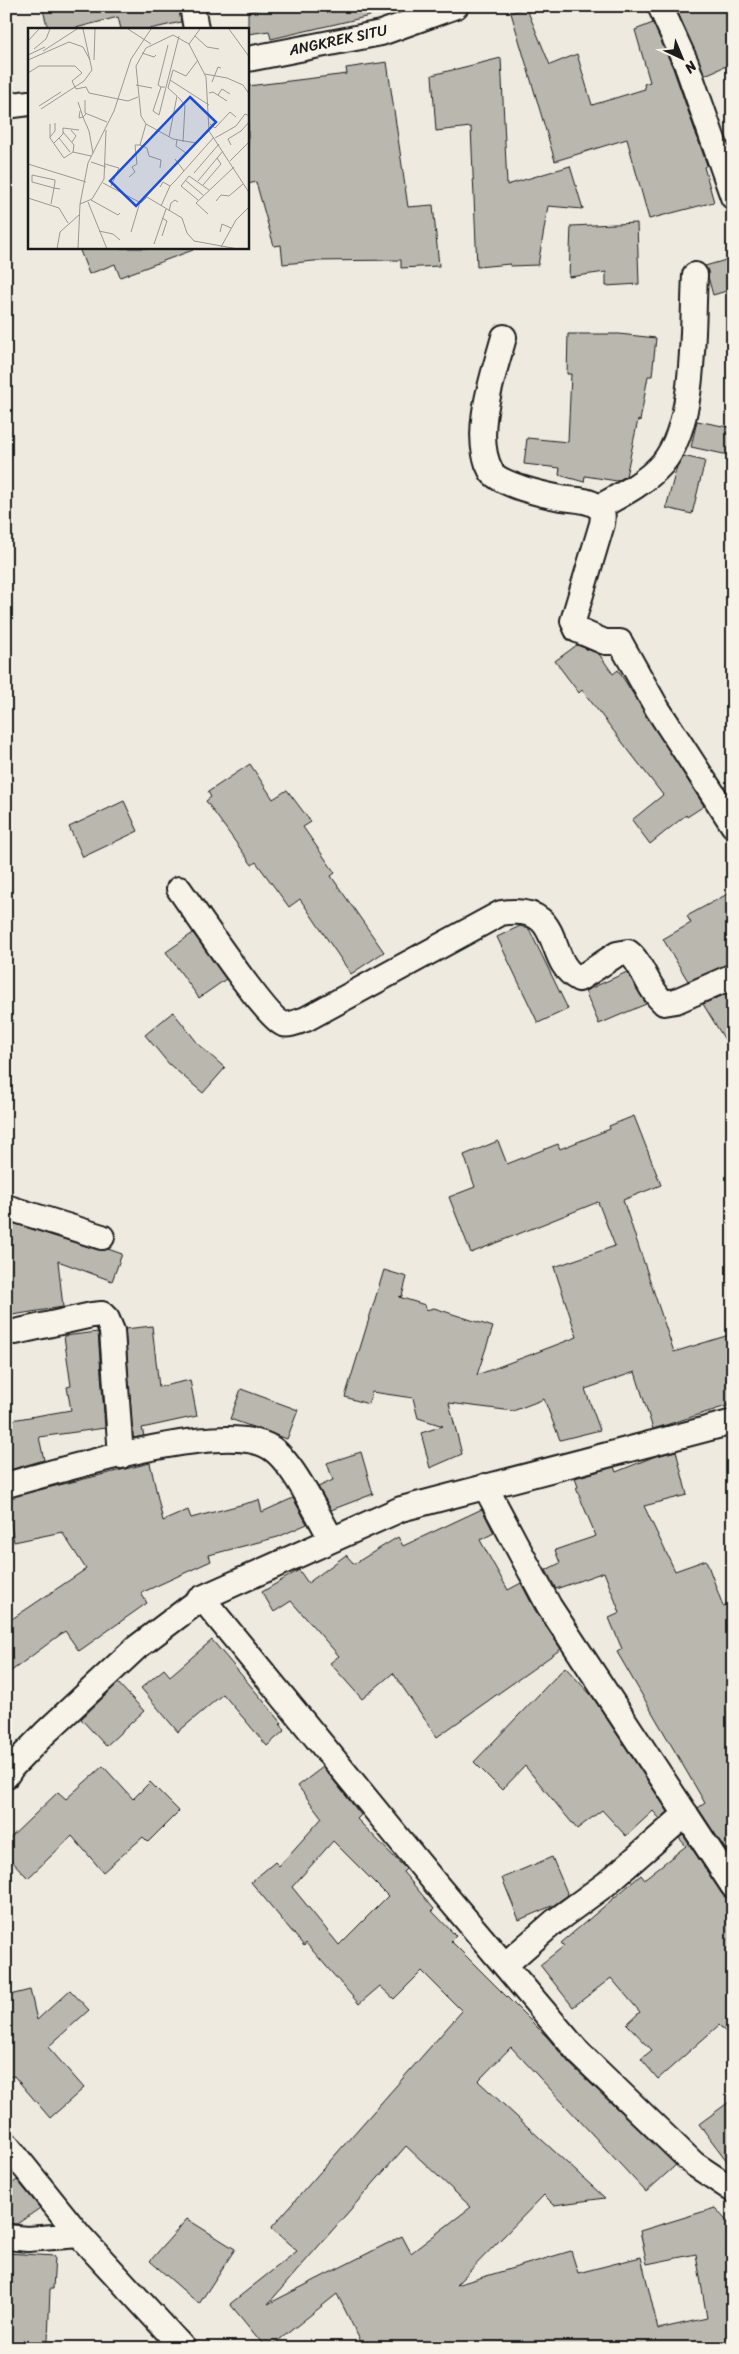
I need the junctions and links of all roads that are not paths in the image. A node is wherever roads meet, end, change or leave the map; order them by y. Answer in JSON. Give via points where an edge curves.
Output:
{"nodes":[{"id":1,"x":192,"y":6,"type":"edge"},
{"id":2,"x":456,"y":6,"type":"edge"},
{"id":3,"x":660,"y":6,"type":"edge"},
{"id":4,"x":196,"y":28,"type":"edge"},
{"id":5,"x":249,"y":59,"type":"edge"},
{"id":6,"x":28,"y":102,"type":"edge"},
{"id":7,"x":6,"y":106,"type":"edge"},
{"id":8,"x":733,"y":197,"type":"edge"},
{"id":9,"x":695,"y":275,"type":"dead end"},
{"id":10,"x":504,"y":337,"type":"dead end"},
{"id":11,"x":599,"y":508,"type":"junction"},
{"id":12,"x":733,"y":825,"type":"edge"},
{"id":13,"x":179,"y":889,"type":"dead end"},
{"id":14,"x":733,"y":976,"type":"edge"},
{"id":15,"x":6,"y":1207,"type":"edge"},
{"id":16,"x":102,"y":1237,"type":"dead end"},
{"id":17,"x":15,"y":1332,"type":"dead end"},
{"id":18,"x":733,"y":1422,"type":"edge"},
{"id":19,"x":121,"y":1456,"type":"junction"},
{"id":20,"x":6,"y":1485,"type":"edge"},
{"id":21,"x":486,"y":1486,"type":"junction"},
{"id":22,"x":332,"y":1540,"type":"junction"},
{"id":23,"x":202,"y":1598,"type":"junction"},
{"id":24,"x":6,"y":1776,"type":"edge"},
{"id":25,"x":686,"y":1814,"type":"junction"},
{"id":26,"x":733,"y":1886,"type":"edge"},
{"id":27,"x":506,"y":1964,"type":"junction"},
{"id":28,"x":6,"y":2144,"type":"edge"},
{"id":29,"x":733,"y":2190,"type":"edge"},
{"id":30,"x":79,"y":2235,"type":"junction"},
{"id":31,"x":6,"y":2236,"type":"edge"},
{"id":32,"x":183,"y":2348,"type":"edge"}],
"edges":[{"from":1,"to":4,"type":"street"},
{"from":2,"to":5,"type":"street","name":"ANGKREK SITU","via":[[381,33]]},
{"from":3,"to":8,"type":"street","via":[[686,63]]},
{"from":6,"to":7,"type":"street"},
{"from":9,"to":11,"type":"street","via":[[689,390],[678,436],[662,463],[625,493]]},
{"from":10,"to":11,"type":"street","via":[[482,420],[491,473],[507,483],[588,501]]},
{"from":11,"to":12,"type":"street","via":[[603,514],[602,524],[573,621],[577,630],[604,642],[620,642],[657,708]]},
{"from":13,"to":14,"type":"street","via":[[255,994],[282,1024],[306,1019],[501,913],[516,911],[529,912],[547,927],[568,972],[579,980],[617,954],[628,952],[634,957],[649,987],[664,1003],[676,1001]]},
{"from":15,"to":16,"type":"street"},
{"from":17,"to":19,"type":"street","via":[[92,1315],[102,1314],[107,1319],[112,1331]]},
{"from":18,"to":21,"type":"street"},
{"from":19,"to":20,"type":"street"},
{"from":19,"to":22,"type":"street","via":[[222,1438],[270,1447],[285,1460]]},
{"from":21,"to":22,"type":"street","via":[[401,1509]]},
{"from":21,"to":25,"type":"street","via":[[549,1606]]},
{"from":22,"to":23,"type":"street"},
{"from":23,"to":24,"type":"street","via":[[136,1648],[45,1733]]},
{"from":23,"to":27,"type":"street","via":[[436,1884]]},
{"from":25,"to":26,"type":"street"},
{"from":25,"to":27,"type":"street","via":[[606,1884],[554,1922]]},
{"from":27,"to":29,"type":"street","via":[[579,2053],[694,2164]]},
{"from":28,"to":30,"type":"street"},
{"from":30,"to":31,"type":"street","via":[[28,2239]]},
{"from":30,"to":32,"type":"street"}]}
